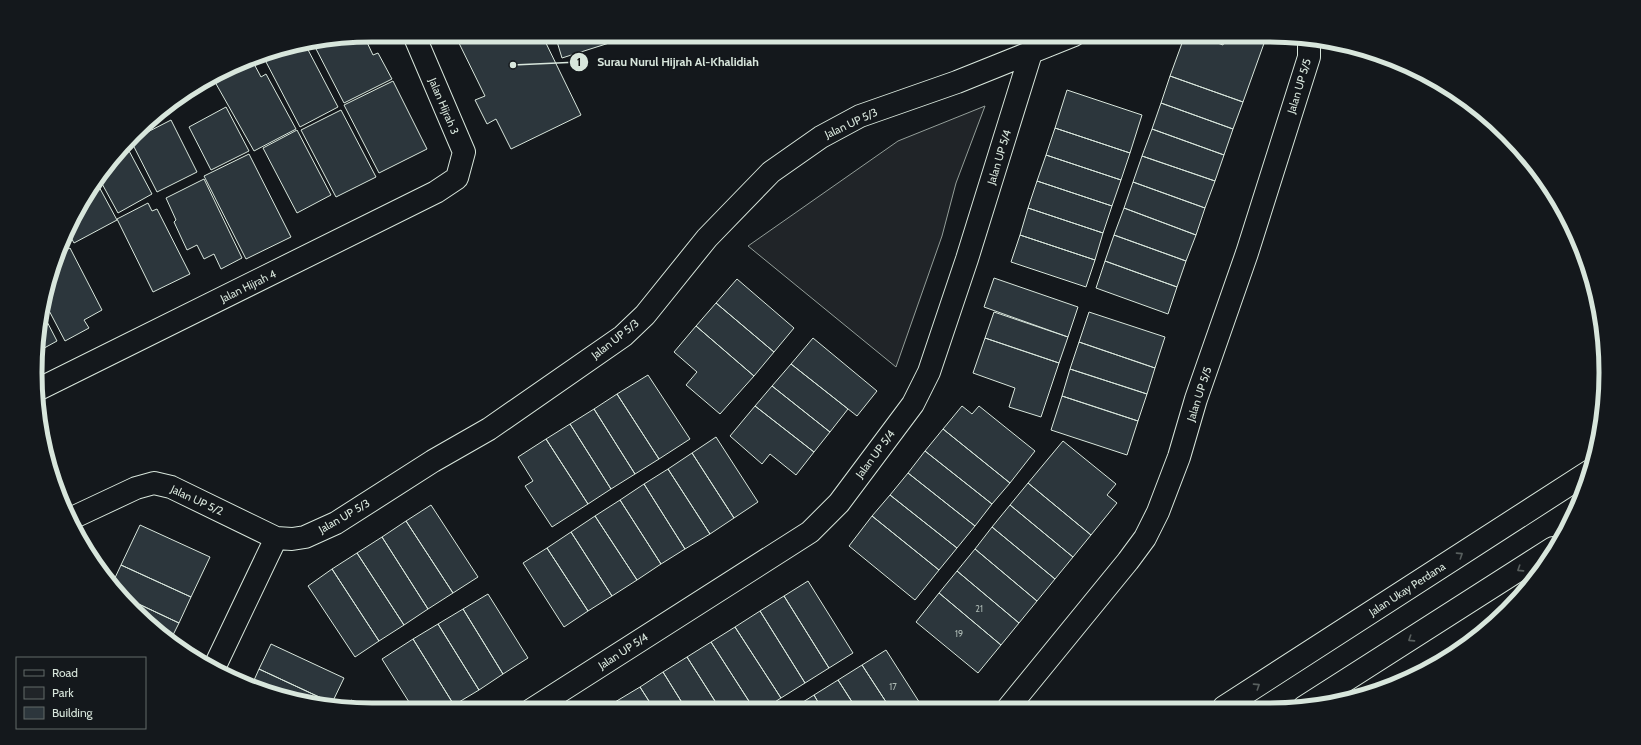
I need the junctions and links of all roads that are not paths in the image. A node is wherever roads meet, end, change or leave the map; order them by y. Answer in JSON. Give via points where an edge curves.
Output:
{"nodes":[{"id":1,"x":417,"y":42,"type":"edge"},
{"id":2,"x":1057,"y":42,"type":"edge"},
{"id":3,"x":1309,"y":45,"type":"edge"},
{"id":4,"x":1031,"y":53,"type":"junction"},
{"id":5,"x":457,"y":178,"type":"joint"},
{"id":6,"x":43,"y":387,"type":"edge"},
{"id":7,"x":1582,"y":476,"type":"edge"},
{"id":8,"x":75,"y":517,"type":"edge"},
{"id":9,"x":276,"y":538,"type":"junction"},
{"id":10,"x":1545,"y":553,"type":"edge"},
{"id":11,"x":216,"y":664,"type":"edge"},
{"id":12,"x":1319,"y":699,"type":"edge"},
{"id":13,"x":542,"y":703,"type":"edge"},
{"id":14,"x":1012,"y":703,"type":"edge"},
{"id":15,"x":1230,"y":703,"type":"edge"}],
"edges":[{"from":1,"to":5,"type":"street","name":"Jalan Hijrah 3","via":[[464,152]]},
{"from":2,"to":4,"type":"street","name":"Jalan UP 5/3"},
{"from":3,"to":14,"type":"street","name":"Jalan UP 5/5","via":[[1309,57],[1247,253],[1158,512],[1145,538],[1128,561]]},
{"from":4,"to":9,"type":"street","name":"Jalan UP 5/3","via":[[860,116],[820,137],[771,172],[707,238],[645,315],[622,336],[489,429],[433,461],[336,523],[306,537]]},
{"from":4,"to":13,"type":"street","name":"Jalan UP 5/4","via":[[929,372],[913,404],[839,503],[810,532]]},
{"from":5,"to":6,"type":"street","name":"Jalan Hijrah 4","via":[[436,192]]},
{"from":15,"to":7,"type":"street","name":"Jalan Ukay Perdana","one_way":true},
{"from":8,"to":9,"type":"street","name":"Jalan UP 5/2","via":[[136,488],[154,483],[171,486]]},
{"from":9,"to":11,"type":"street"},
{"from":10,"to":12,"type":"street","one_way":true}]}
